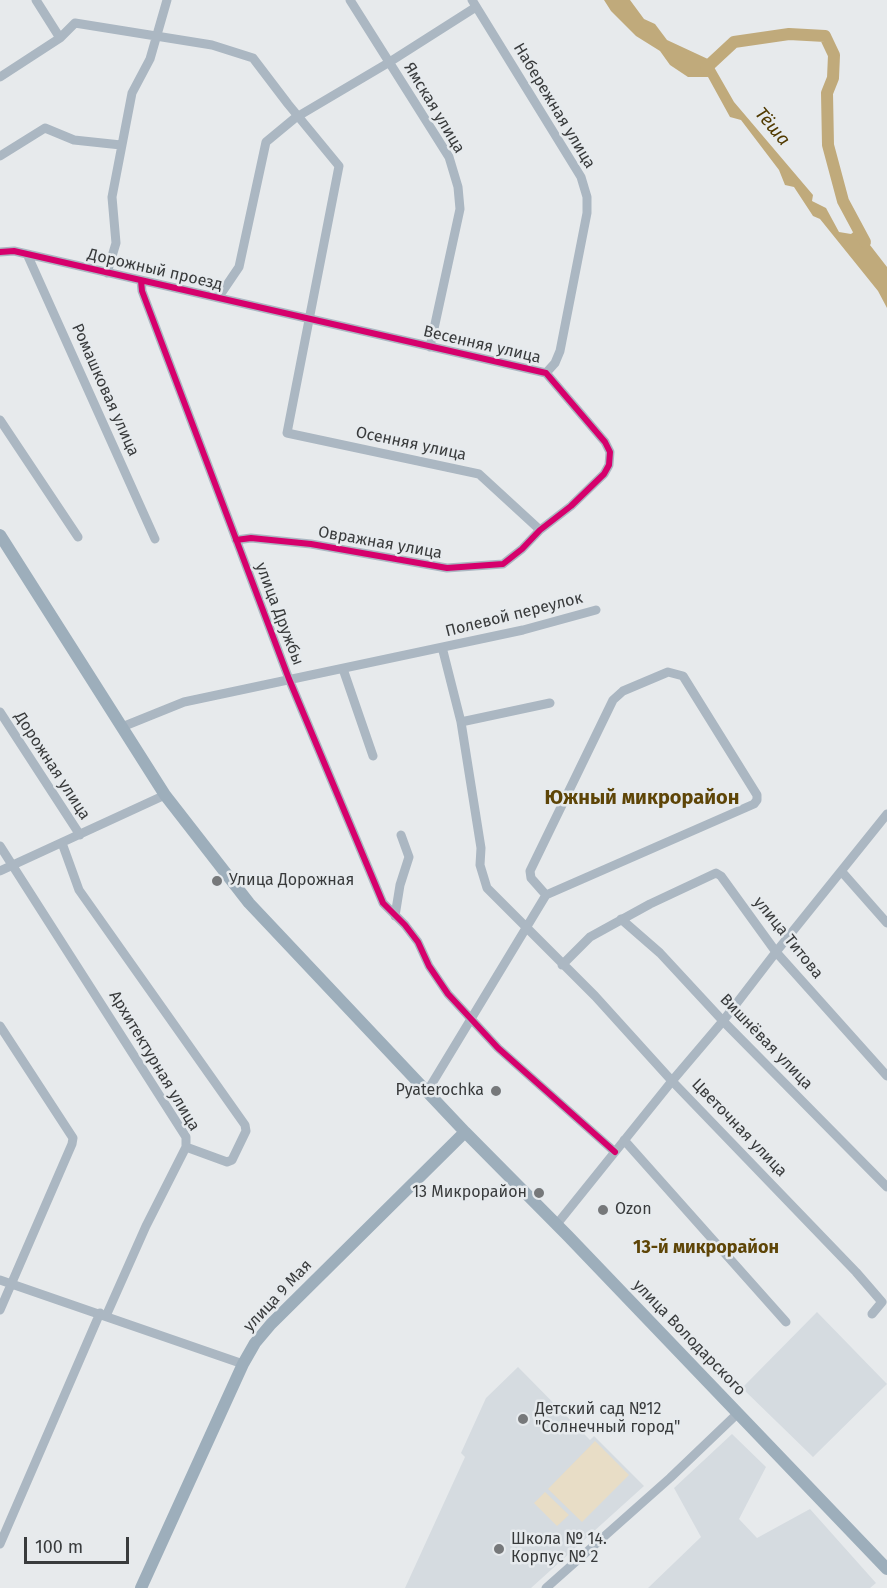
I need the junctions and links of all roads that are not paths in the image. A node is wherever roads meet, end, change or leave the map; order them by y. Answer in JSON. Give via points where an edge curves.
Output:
{"nodes":[{"id":1,"x":36,"y":0,"type":"edge"},
{"id":2,"x":167,"y":0,"type":"edge"},
{"id":3,"x":350,"y":0,"type":"edge"},
{"id":4,"x":474,"y":3,"type":"edge"},
{"id":5,"x":157,"y":37,"type":"junction"},
{"id":6,"x":60,"y":38,"type":"junction"},
{"id":7,"x":388,"y":63,"type":"junction"},
{"id":8,"x":0,"y":77,"type":"edge"},
{"id":9,"x":297,"y":117,"type":"junction"},
{"id":10,"x":121,"y":145,"type":"junction"},
{"id":11,"x":0,"y":156,"type":"edge"},
{"id":12,"x":0,"y":252,"type":"edge"},
{"id":13,"x":27,"y":254,"type":"junction"},
{"id":14,"x":107,"y":273,"type":"junction"},
{"id":15,"x":141,"y":281,"type":"junction"},
{"id":16,"x":218,"y":298,"type":"junction"},
{"id":17,"x":309,"y":318,"type":"junction"},
{"id":18,"x":430,"y":347,"type":"junction"},
{"id":19,"x":546,"y":373,"type":"junction"},
{"id":20,"x":0,"y":420,"type":"edge"},
{"id":21,"x":610,"y":452,"type":"joint"},
{"id":22,"x":540,"y":530,"type":"junction"},
{"id":23,"x":0,"y":535,"type":"edge"},
{"id":24,"x":78,"y":537,"type":"dead end"},
{"id":25,"x":155,"y":539,"type":"dead end"},
{"id":26,"x":236,"y":540,"type":"junction"},
{"id":27,"x":596,"y":610,"type":"dead end"},
{"id":28,"x":442,"y":647,"type":"junction"},
{"id":29,"x":343,"y":669,"type":"junction"},
{"id":30,"x":289,"y":679,"type":"junction"},
{"id":31,"x":550,"y":703,"type":"dead end"},
{"id":32,"x":0,"y":712,"type":"edge"},
{"id":33,"x":460,"y":722,"type":"junction"},
{"id":34,"x":122,"y":727,"type":"junction"},
{"id":35,"x":373,"y":756,"type":"dead end"},
{"id":36,"x":165,"y":795,"type":"junction"},
{"id":37,"x":887,"y":814,"type":"edge"},
{"id":38,"x":80,"y":835,"type":"junction"},
{"id":39,"x":401,"y":835,"type":"dead end"},
{"id":40,"x":62,"y":843,"type":"junction"},
{"id":41,"x":0,"y":846,"type":"edge"},
{"id":42,"x":12,"y":865,"type":"junction"},
{"id":43,"x":0,"y":871,"type":"edge"},
{"id":44,"x":842,"y":872,"type":"junction"},
{"id":45,"x":546,"y":895,"type":"junction"},
{"id":46,"x":395,"y":916,"type":"junction"},
{"id":47,"x":621,"y":919,"type":"junction"},
{"id":48,"x":887,"y":923,"type":"edge"},
{"id":49,"x":526,"y":927,"type":"junction"},
{"id":50,"x":776,"y":952,"type":"junction"},
{"id":51,"x":562,"y":965,"type":"junction"},
{"id":52,"x":472,"y":1019,"type":"junction"},
{"id":53,"x":723,"y":1021,"type":"junction"},
{"id":54,"x":0,"y":1026,"type":"edge"},
{"id":55,"x":887,"y":1076,"type":"edge"},
{"id":56,"x":672,"y":1081,"type":"junction"},
{"id":57,"x":428,"y":1090,"type":"junction"},
{"id":58,"x":465,"y":1132,"type":"junction"},
{"id":59,"x":624,"y":1140,"type":"junction"},
{"id":60,"x":186,"y":1147,"type":"junction"},
{"id":61,"x":615,"y":1152,"type":"junction"},
{"id":62,"x":887,"y":1187,"type":"edge"},
{"id":63,"x":557,"y":1224,"type":"junction"},
{"id":64,"x":0,"y":1280,"type":"edge"},
{"id":65,"x":12,"y":1284,"type":"junction"},
{"id":66,"x":0,"y":1310,"type":"edge"},
{"id":67,"x":872,"y":1314,"type":"dead end"},
{"id":68,"x":103,"y":1315,"type":"junction"},
{"id":69,"x":786,"y":1322,"type":"dead end"},
{"id":70,"x":243,"y":1364,"type":"junction"},
{"id":71,"x":738,"y":1413,"type":"junction"},
{"id":72,"x":0,"y":1544,"type":"edge"},
{"id":73,"x":887,"y":1569,"type":"edge"},
{"id":74,"x":141,"y":1588,"type":"edge"},
{"id":75,"x":546,"y":1588,"type":"edge"}],
"edges":[{"from":1,"to":6,"type":"street"},
{"from":2,"to":5,"type":"street"},
{"from":3,"to":7,"type":"street","name":"Ямская улица"},
{"from":4,"to":7,"type":"street"},
{"from":4,"to":19,"type":"street","name":"Набережная улица","via":[[581,177],[587,197],[560,351]]},
{"from":5,"to":6,"type":"street","via":[[75,23]]},
{"from":5,"to":9,"type":"street","via":[[212,45],[253,58]]},
{"from":5,"to":10,"type":"street","via":[[132,93]]},
{"from":6,"to":8,"type":"street"},
{"from":7,"to":9,"type":"street"},
{"from":7,"to":18,"type":"street","name":"Ямская улица","via":[[448,157],[458,188],[460,209]]},
{"from":9,"to":16,"type":"street","via":[[266,142],[239,267]]},
{"from":9,"to":17,"type":"street","via":[[338,165]]},
{"from":10,"to":11,"type":"street","via":[[74,140],[45,128]]},
{"from":10,"to":14,"type":"street","via":[[112,197],[116,243]]},
{"from":12,"to":13,"type":"street","name":"Дорожный проезд"},
{"from":13,"to":14,"type":"street","name":"Дорожный проезд"},
{"from":13,"to":25,"type":"street","name":"Ромашковая улица"},
{"from":14,"to":15,"type":"street","name":"Дорожный проезд"},
{"from":15,"to":16,"type":"street","name":"Дорожный проезд"},
{"from":15,"to":26,"type":"street","name":"улица Дружбы"},
{"from":16,"to":17,"type":"street","name":"Дорожный проезд"},
{"from":17,"to":18,"type":"street","name":"Весенняя улица"},
{"from":17,"to":22,"type":"street","name":"Осенняя улица","via":[[289,434],[479,474]]},
{"from":18,"to":19,"type":"street","name":"Весенняя улица"},
{"from":19,"to":21,"type":"street","name":"Весенняя улица"},
{"from":20,"to":24,"type":"street"},
{"from":21,"to":22,"type":"street","name":"Овражная улица","via":[[604,474]]},
{"from":22,"to":26,"type":"street","name":"Овражная улица","via":[[503,564],[447,568],[311,544]]},
{"from":23,"to":34,"type":"main road","name":"улица Володарского"},
{"from":26,"to":30,"type":"street","name":"улица Дружбы"},
{"from":27,"to":28,"type":"street","name":"Полевой переулок"},
{"from":28,"to":29,"type":"street"},
{"from":28,"to":33,"type":"street","name":"Полевой переулок"},
{"from":29,"to":30,"type":"street"},
{"from":29,"to":35,"type":"street"},
{"from":30,"to":34,"type":"street","via":[[184,702]]},
{"from":30,"to":46,"type":"street","name":"улица Дружбы","via":[[382,903]]},
{"from":31,"to":33,"type":"street"},
{"from":32,"to":38,"type":"street","name":"Дорожная улица"},
{"from":33,"to":49,"type":"street","name":"Полевой переулок","via":[[481,848],[480,866],[487,888]]},
{"from":34,"to":36,"type":"main road","name":"улица Володарского"},
{"from":36,"to":38,"type":"street"},
{"from":36,"to":57,"type":"main road","name":"улица Володарского","via":[[249,903]]},
{"from":37,"to":44,"type":"street"},
{"from":38,"to":40,"type":"street"},
{"from":39,"to":46,"type":"street","via":[[409,857]]},
{"from":40,"to":42,"type":"street"},
{"from":40,"to":60,"type":"street","via":[[79,890],[245,1125],[246,1131],[232,1160],[227,1162]]},
{"from":41,"to":42,"type":"street","name":"Архитектурная улица"},
{"from":42,"to":43,"type":"street"},
{"from":42,"to":60,"type":"street","name":"Архитектурная улица","via":[[186,1137]]},
{"from":44,"to":48,"type":"street"},
{"from":44,"to":50,"type":"street"},
{"from":45,"to":45,"type":"street","via":[[531,878],[530,871],[613,700],[623,691],[668,672],[683,676],[757,800]]},
{"from":45,"to":49,"type":"street"},
{"from":46,"to":52,"type":"street","name":"улица Дружбы","via":[[418,942],[448,994]]},
{"from":47,"to":50,"type":"street","name":"улица Титова","via":[[716,873]]},
{"from":47,"to":51,"type":"street","via":[[590,937]]},
{"from":47,"to":53,"type":"street","name":"Вишнёвая улица","via":[[660,953]]},
{"from":49,"to":51,"type":"street","name":"Цветочная улица"},
{"from":49,"to":52,"type":"street"},
{"from":50,"to":53,"type":"street"},
{"from":50,"to":55,"type":"street","name":"улица Титова"},
{"from":51,"to":56,"type":"street","name":"Цветочная улица"},
{"from":52,"to":57,"type":"street"},
{"from":52,"to":61,"type":"street","name":"улица Дружбы","via":[[498,1048]]},
{"from":53,"to":56,"type":"street"},
{"from":53,"to":62,"type":"street","name":"Вишнёвая улица"},
{"from":54,"to":65,"type":"street","via":[[73,1138]]},
{"from":56,"to":59,"type":"street"},
{"from":56,"to":67,"type":"street","name":"Цветочная улица","via":[[882,1302]]},
{"from":57,"to":58,"type":"main road","name":"улица Володарского"},
{"from":58,"to":63,"type":"main road","name":"улица Володарского"},
{"from":58,"to":70,"type":"main road","name":"улица 9 Мая","via":[[271,1324]]},
{"from":59,"to":61,"type":"street"},
{"from":59,"to":69,"type":"street"},
{"from":60,"to":68,"type":"street","name":"Архитектурная улица"},
{"from":61,"to":63,"type":"street"},
{"from":63,"to":71,"type":"main road","name":"улица Володарского"},
{"from":64,"to":65,"type":"street"},
{"from":65,"to":66,"type":"street"},
{"from":65,"to":68,"type":"street"},
{"from":68,"to":70,"type":"street"},
{"from":68,"to":72,"type":"street","name":"Архитектурная улица"},
{"from":70,"to":74,"type":"main road","name":"улица 9 Мая"},
{"from":71,"to":73,"type":"main road","name":"улица Володарского"},
{"from":71,"to":75,"type":"street"}]}
